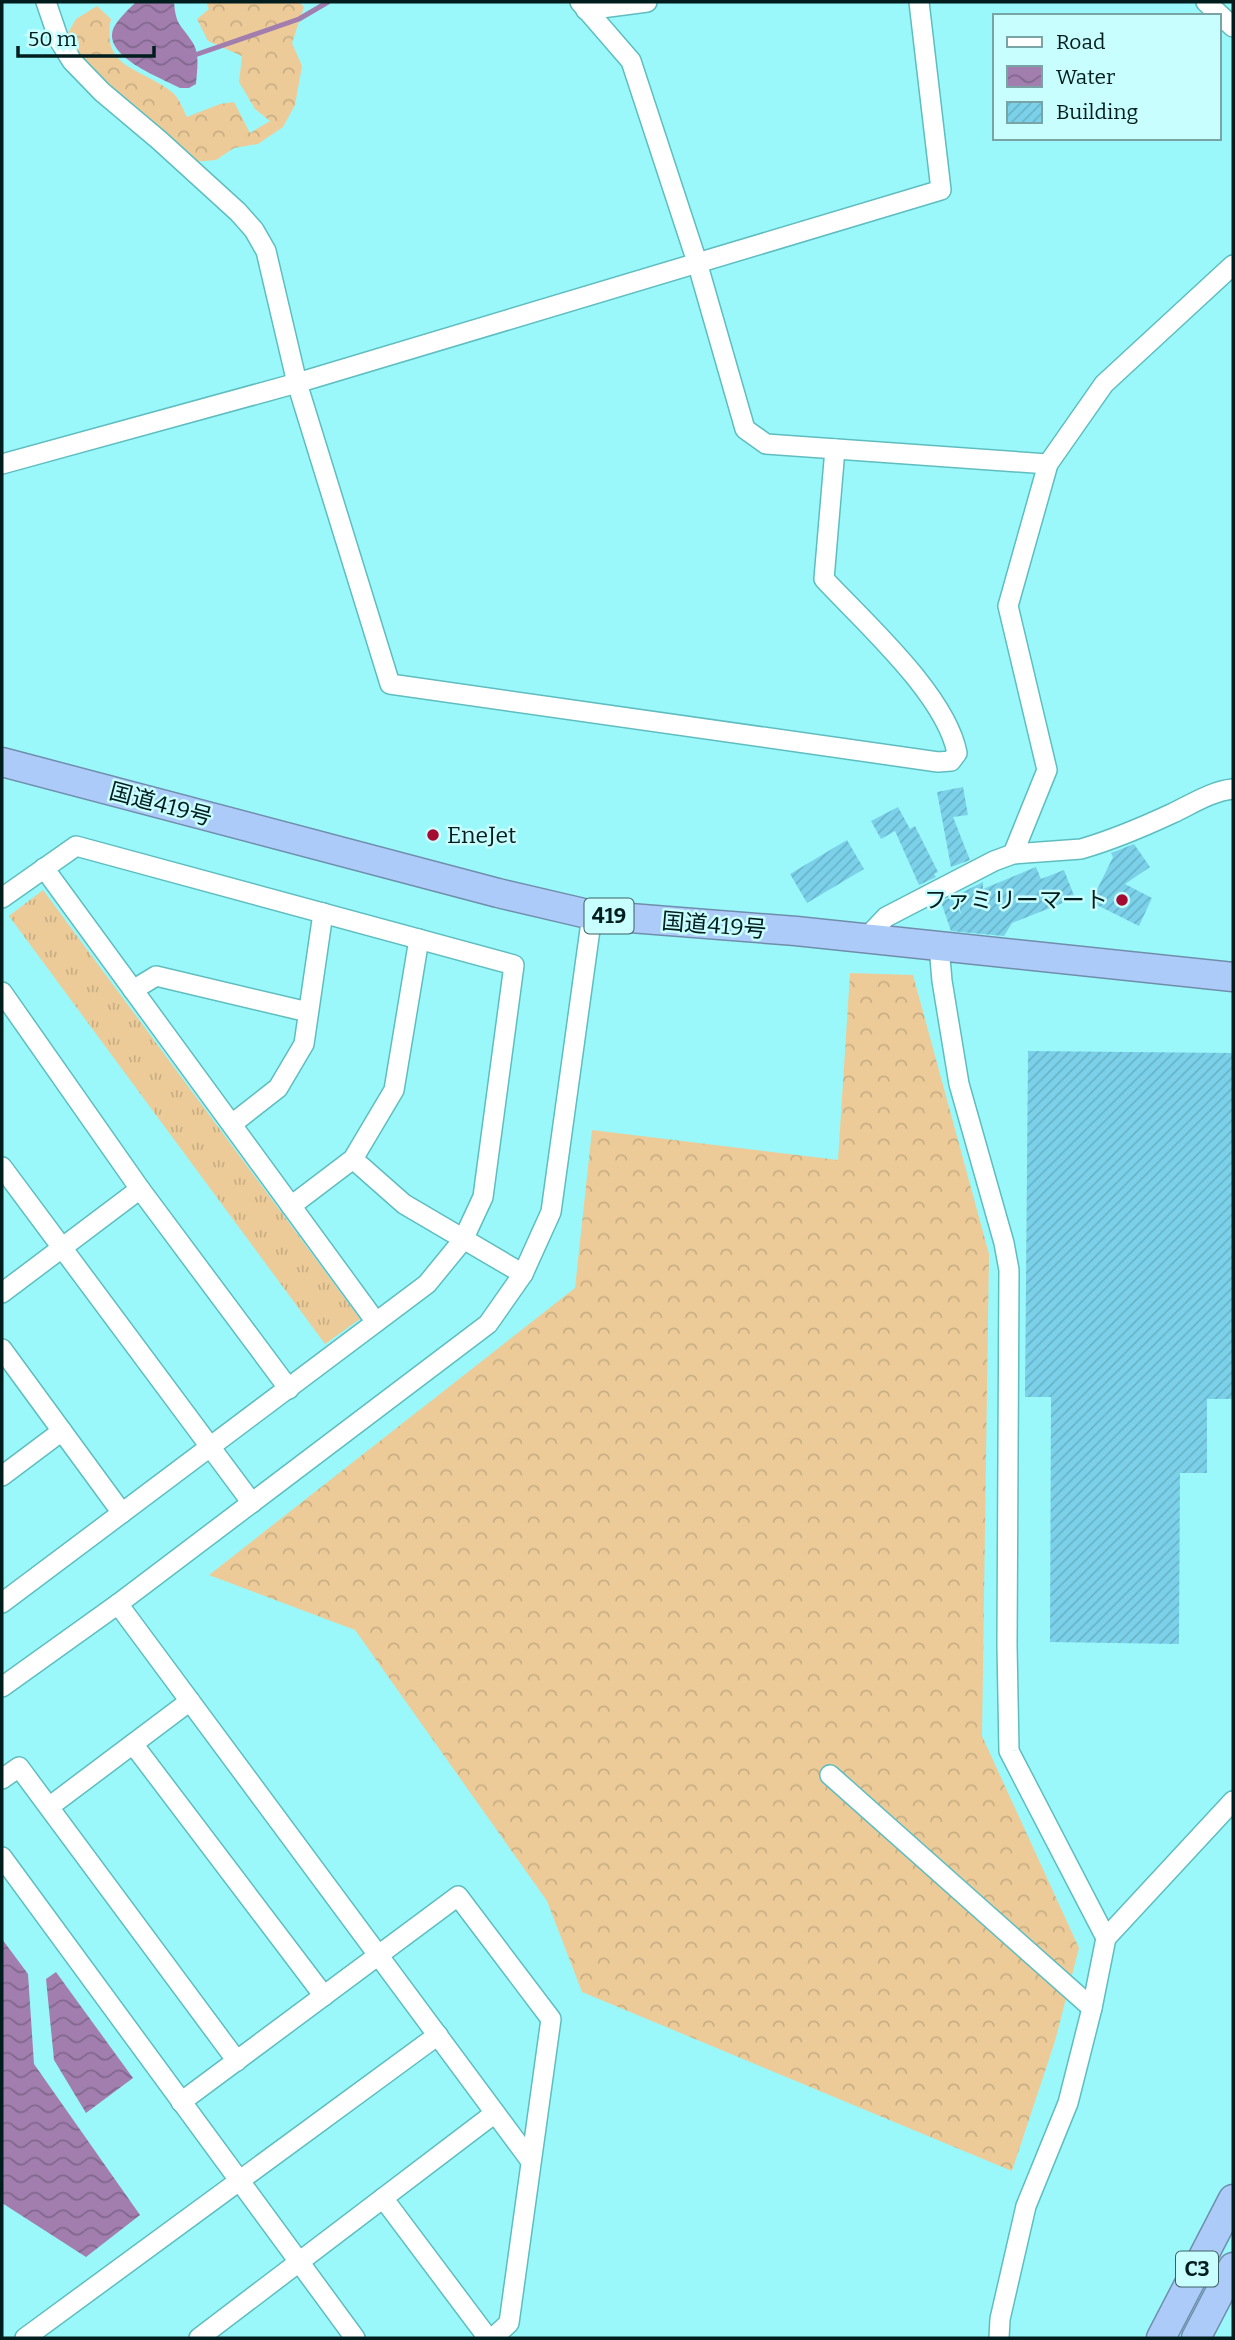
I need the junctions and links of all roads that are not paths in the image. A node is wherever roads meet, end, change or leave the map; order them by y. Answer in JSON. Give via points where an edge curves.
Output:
{"nodes":[{"id":1,"x":46,"y":2,"type":"edge"},
{"id":2,"x":647,"y":2,"type":"edge"},
{"id":3,"x":919,"y":2,"type":"edge"},
{"id":4,"x":1206,"y":2,"type":"edge"},
{"id":5,"x":583,"y":6,"type":"edge"},
{"id":6,"x":1219,"y":14,"type":"edge"},
{"id":7,"x":697,"y":262,"type":"junction"},
{"id":8,"x":1233,"y":265,"type":"edge"},
{"id":9,"x":297,"y":383,"type":"junction"},
{"id":10,"x":835,"y":449,"type":"junction"},
{"id":11,"x":2,"y":464,"type":"edge"},
{"id":12,"x":1048,"y":464,"type":"junction"},
{"id":13,"x":2,"y":762,"type":"edge"},
{"id":14,"x":1233,"y":789,"type":"edge"},
{"id":15,"x":1013,"y":854,"type":"junction"},
{"id":16,"x":44,"y":868,"type":"junction"},
{"id":17,"x":2,"y":898,"type":"edge"},
{"id":18,"x":323,"y":913,"type":"junction"},
{"id":19,"x":592,"y":915,"type":"junction"},
{"id":20,"x":419,"y":939,"type":"junction"},
{"id":21,"x":865,"y":939,"type":"junction"},
{"id":22,"x":939,"y":946,"type":"junction"},
{"id":23,"x":1233,"y":977,"type":"edge"},
{"id":24,"x":133,"y":990,"type":"junction"},
{"id":25,"x":2,"y":992,"type":"edge"},
{"id":26,"x":309,"y":1012,"type":"junction"},
{"id":27,"x":232,"y":1124,"type":"junction"},
{"id":28,"x":353,"y":1159,"type":"junction"},
{"id":29,"x":2,"y":1167,"type":"edge"},
{"id":30,"x":140,"y":1189,"type":"junction"},
{"id":31,"x":291,"y":1206,"type":"junction"},
{"id":32,"x":464,"y":1240,"type":"junction"},
{"id":33,"x":62,"y":1248,"type":"junction"},
{"id":34,"x":523,"y":1274,"type":"junction"},
{"id":35,"x":2,"y":1293,"type":"edge"},
{"id":36,"x":376,"y":1322,"type":"junction"},
{"id":37,"x":2,"y":1350,"type":"edge"},
{"id":38,"x":289,"y":1389,"type":"junction"},
{"id":39,"x":62,"y":1431,"type":"junction"},
{"id":40,"x":208,"y":1447,"type":"junction"},
{"id":41,"x":2,"y":1476,"type":"edge"},
{"id":42,"x":251,"y":1503,"type":"junction"},
{"id":43,"x":122,"y":1513,"type":"junction"},
{"id":44,"x":2,"y":1603,"type":"edge"},
{"id":45,"x":118,"y":1604,"type":"junction"},
{"id":46,"x":2,"y":1687,"type":"edge"},
{"id":47,"x":190,"y":1701,"type":"junction"},
{"id":48,"x":133,"y":1744,"type":"junction"},
{"id":49,"x":830,"y":1775,"type":"dead end"},
{"id":50,"x":2,"y":1779,"type":"edge"},
{"id":51,"x":1233,"y":1801,"type":"edge"},
{"id":52,"x":50,"y":1807,"type":"junction"},
{"id":53,"x":2,"y":1857,"type":"edge"},
{"id":54,"x":1106,"y":1938,"type":"junction"},
{"id":55,"x":380,"y":1955,"type":"junction"},
{"id":56,"x":324,"y":1996,"type":"junction"},
{"id":57,"x":1092,"y":2008,"type":"junction"},
{"id":58,"x":439,"y":2035,"type":"junction"},
{"id":59,"x":237,"y":2061,"type":"junction"},
{"id":60,"x":181,"y":2102,"type":"junction"},
{"id":61,"x":495,"y":2113,"type":"junction"},
{"id":62,"x":530,"y":2160,"type":"junction"},
{"id":63,"x":240,"y":2181,"type":"junction"},
{"id":64,"x":383,"y":2198,"type":"junction"},
{"id":65,"x":1233,"y":2199,"type":"edge"},
{"id":66,"x":299,"y":2262,"type":"junction"},
{"id":67,"x":1233,"y":2267,"type":"edge"},
{"id":68,"x":211,"y":2335,"type":"edge"},
{"id":69,"x":24,"y":2338,"type":"edge"},
{"id":70,"x":355,"y":2338,"type":"edge"},
{"id":71,"x":491,"y":2338,"type":"edge"},
{"id":72,"x":999,"y":2338,"type":"edge"},
{"id":73,"x":1161,"y":2338,"type":"edge"},
{"id":74,"x":1196,"y":2338,"type":"edge"}],
"edges":[{"from":1,"to":9,"type":"street","via":[[72,61],[254,230],[266,251]]},
{"from":2,"to":5,"type":"street"},
{"from":3,"to":7,"type":"street","via":[[941,190]]},
{"from":4,"to":6,"type":"street"},
{"from":5,"to":7,"type":"street","via":[[631,61]]},
{"from":7,"to":9,"type":"street"},
{"from":7,"to":10,"type":"street","via":[[745,429],[766,444]]},
{"from":8,"to":12,"type":"street","via":[[1104,384]]},
{"from":9,"to":10,"type":"street","via":[[390,684],[951,761],[956,744],[937,705],[824,579]]},
{"from":9,"to":11,"type":"street"},
{"from":10,"to":12,"type":"street"},
{"from":12,"to":15,"type":"street","via":[[1008,606],[1047,770]]},
{"from":13,"to":19,"type":"highway","name":"国道419号","number":"419"},
{"from":14,"to":15,"type":"street","via":[[1092,846]]},
{"from":15,"to":21,"type":"street","via":[[886,917]]},
{"from":16,"to":17,"type":"street"},
{"from":16,"to":18,"type":"street","via":[[76,846]]},
{"from":16,"to":24,"type":"street"},
{"from":18,"to":20,"type":"street"},
{"from":18,"to":26,"type":"street"},
{"from":19,"to":21,"type":"highway","name":"国道419号","number":"419"},
{"from":19,"to":34,"type":"street","via":[[551,1212]]},
{"from":20,"to":28,"type":"street","via":[[394,1090]]},
{"from":20,"to":32,"type":"street","via":[[514,965],[482,1197]]},
{"from":21,"to":22,"type":"highway","name":"国道419号","number":"419"},
{"from":22,"to":23,"type":"highway","name":"国道419号","number":"419"},
{"from":22,"to":54,"type":"street","via":[[958,1084],[1009,1270],[1009,1751]]},
{"from":24,"to":26,"type":"street","via":[[156,976]]},
{"from":24,"to":27,"type":"street"},
{"from":25,"to":30,"type":"street"},
{"from":26,"to":27,"type":"street","via":[[304,1044],[278,1088]]},
{"from":27,"to":31,"type":"street"},
{"from":28,"to":31,"type":"street"},
{"from":28,"to":32,"type":"street","via":[[404,1204]]},
{"from":29,"to":33,"type":"street"},
{"from":30,"to":33,"type":"street"},
{"from":30,"to":38,"type":"street"},
{"from":31,"to":36,"type":"street"},
{"from":32,"to":34,"type":"street"},
{"from":32,"to":36,"type":"street","via":[[427,1283]]},
{"from":33,"to":35,"type":"street"},
{"from":33,"to":40,"type":"street"},
{"from":34,"to":42,"type":"street","via":[[488,1324]]},
{"from":36,"to":38,"type":"street"},
{"from":37,"to":39,"type":"street"},
{"from":38,"to":40,"type":"street"},
{"from":39,"to":41,"type":"street"},
{"from":39,"to":43,"type":"street"},
{"from":40,"to":42,"type":"street"},
{"from":40,"to":43,"type":"street"},
{"from":42,"to":45,"type":"street"},
{"from":43,"to":44,"type":"street"},
{"from":45,"to":46,"type":"street"},
{"from":45,"to":47,"type":"street"},
{"from":47,"to":48,"type":"street"},
{"from":47,"to":55,"type":"street"},
{"from":48,"to":52,"type":"street"},
{"from":48,"to":56,"type":"street"},
{"from":49,"to":57,"type":"street"},
{"from":50,"to":52,"type":"street","via":[[19,1767]]},
{"from":51,"to":54,"type":"street"},
{"from":52,"to":59,"type":"street"},
{"from":53,"to":60,"type":"street"},
{"from":54,"to":57,"type":"street"},
{"from":55,"to":56,"type":"street"},
{"from":55,"to":58,"type":"street"},
{"from":55,"to":62,"type":"street","via":[[458,1896],[551,2020]]},
{"from":56,"to":59,"type":"street"},
{"from":57,"to":72,"type":"street","via":[[1068,2103],[1026,2206]]},
{"from":58,"to":61,"type":"street"},
{"from":58,"to":63,"type":"street"},
{"from":59,"to":60,"type":"street"},
{"from":60,"to":63,"type":"street"},
{"from":61,"to":62,"type":"street"},
{"from":61,"to":64,"type":"street"},
{"from":62,"to":71,"type":"street","via":[[509,2323]]},
{"from":63,"to":66,"type":"street"},
{"from":63,"to":69,"type":"street"},
{"from":64,"to":66,"type":"street"},
{"from":64,"to":71,"type":"street"},
{"from":65,"to":73,"type":"highway","number":"C3"},
{"from":66,"to":68,"type":"street"},
{"from":66,"to":70,"type":"street"},
{"from":67,"to":74,"type":"highway","number":"C3"}]}
